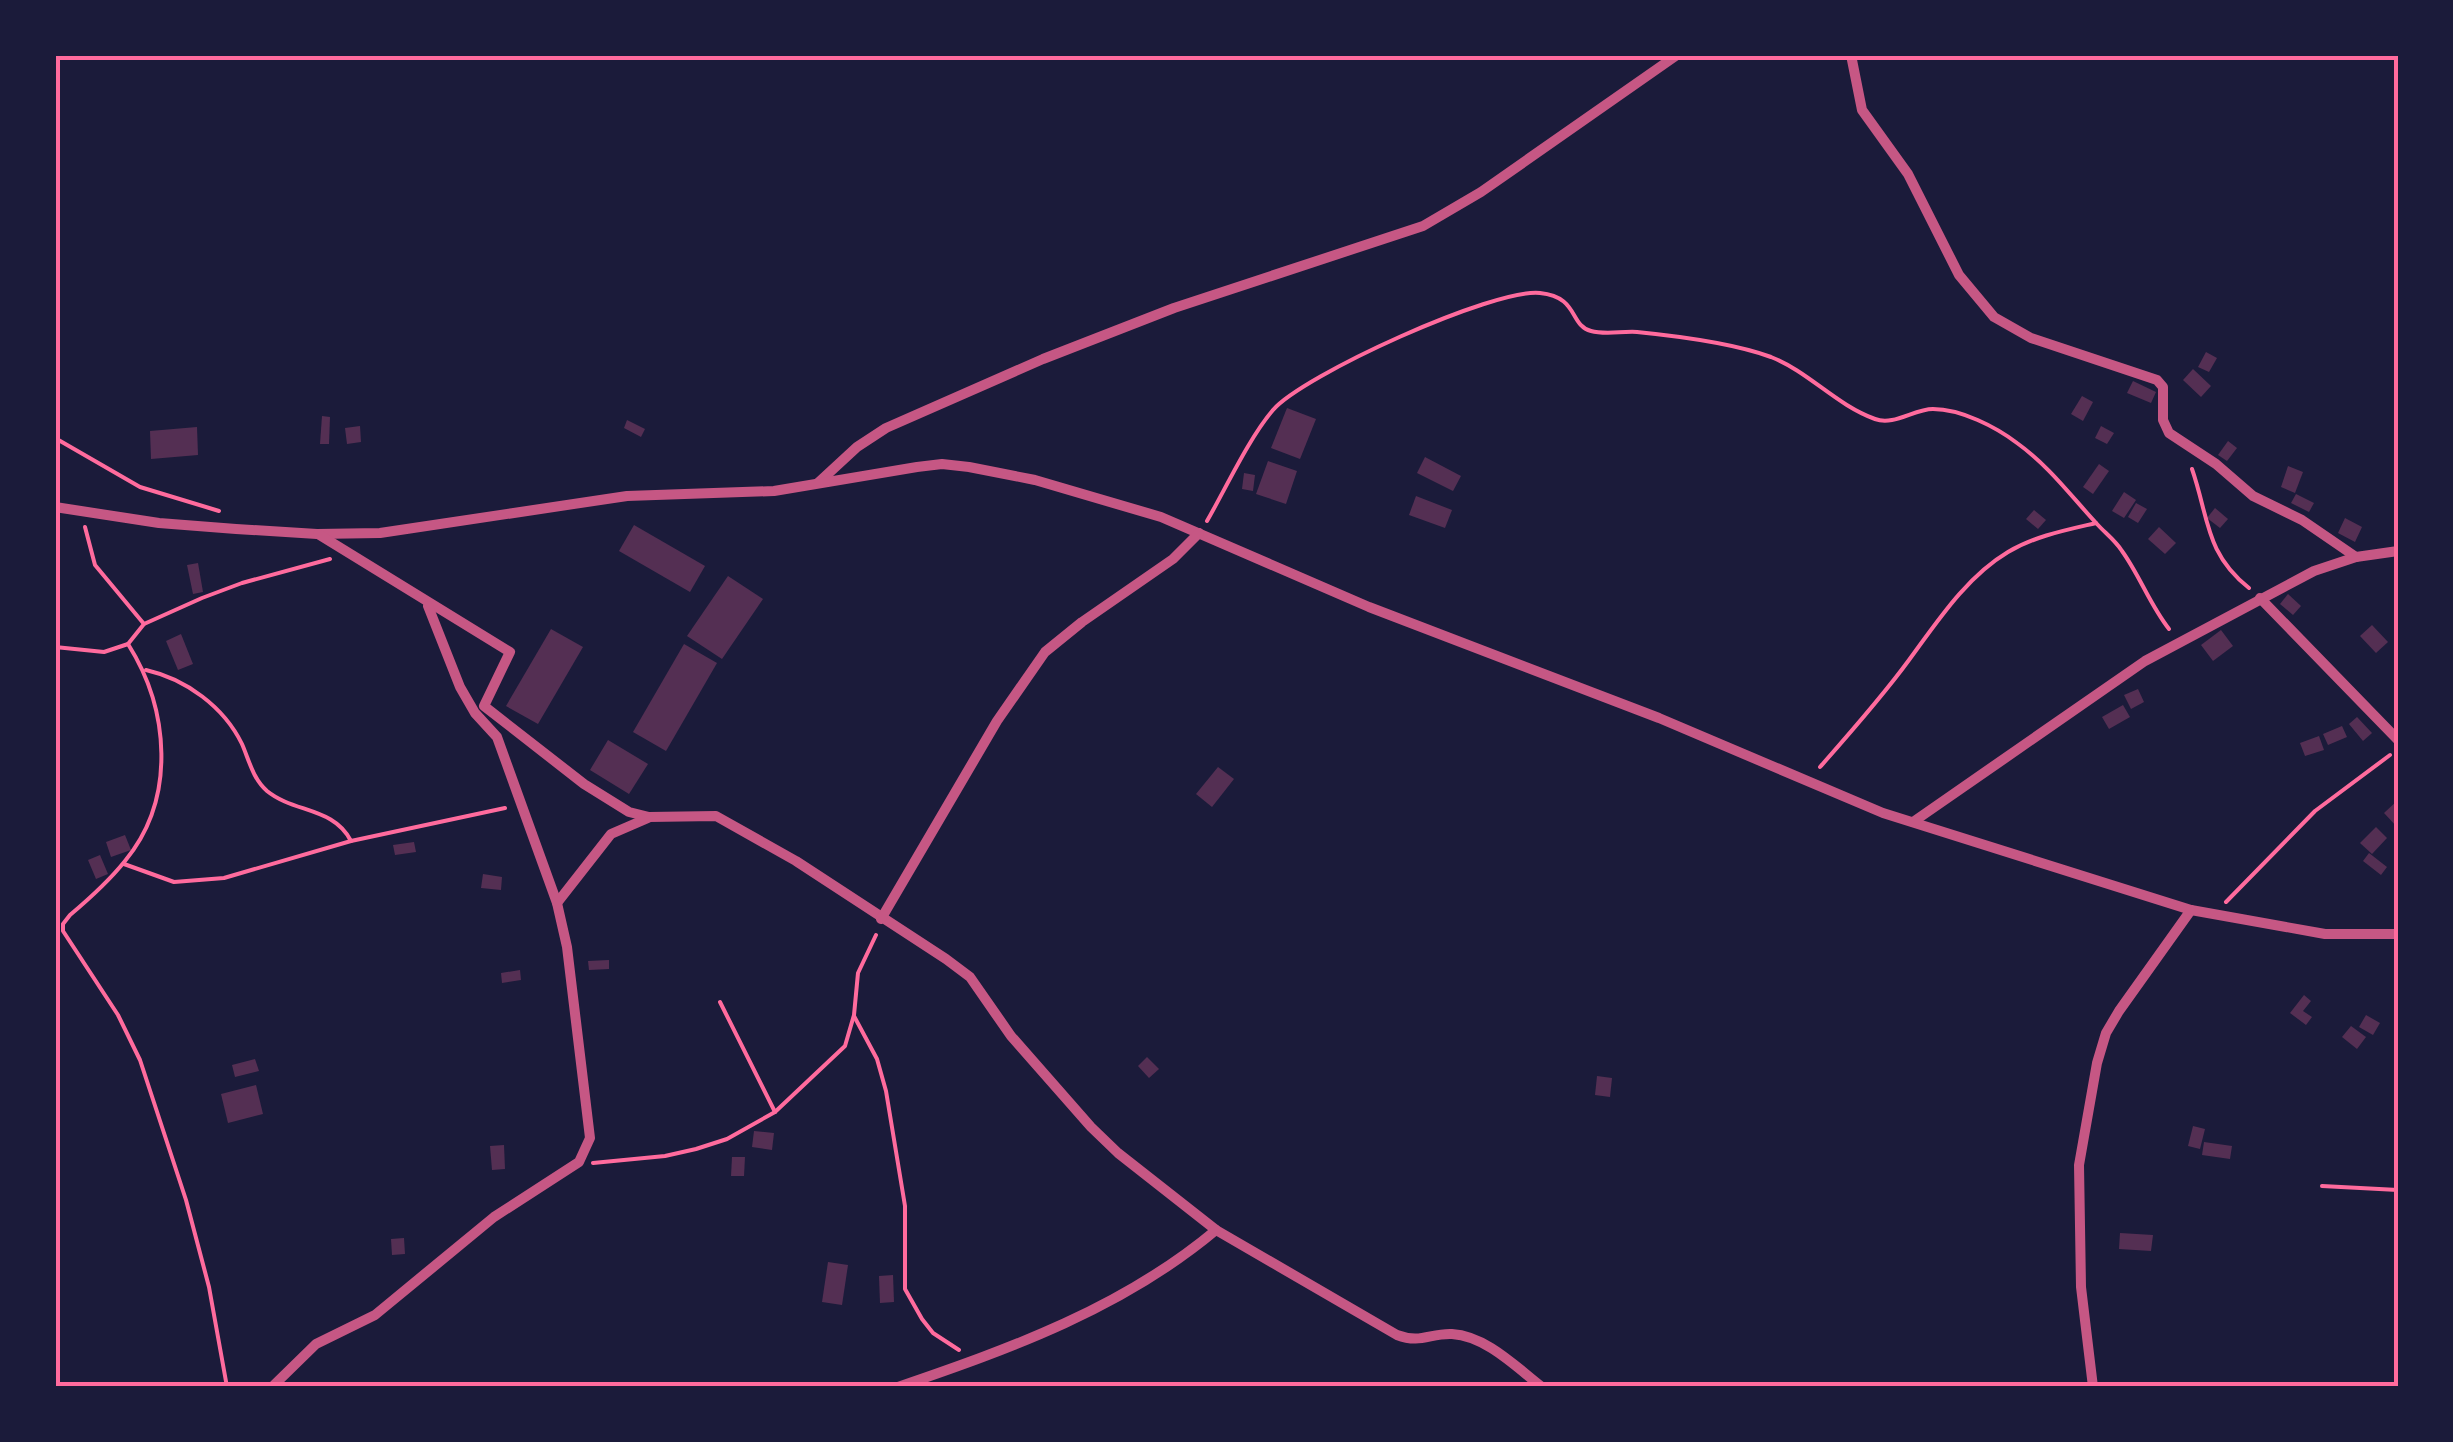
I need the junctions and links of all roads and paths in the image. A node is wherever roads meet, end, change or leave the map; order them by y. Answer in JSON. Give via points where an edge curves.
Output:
{"nodes":[{"id":1,"x":1678,"y":55,"type":"edge"},
{"id":2,"x":1851,"y":55,"type":"edge"},
{"id":3,"x":55,"y":438,"type":"edge"},
{"id":4,"x":2179,"y":438,"type":"junction"},
{"id":5,"x":815,"y":486,"type":"junction"},
{"id":6,"x":55,"y":508,"type":"edge"},
{"id":7,"x":82,"y":511,"type":"junction"},
{"id":8,"x":2096,"y":523,"type":"junction"},
{"id":9,"x":236,"y":529,"type":"junction"},
{"id":10,"x":1199,"y":533,"type":"junction"},
{"id":11,"x":317,"y":534,"type":"junction"},
{"id":12,"x":2398,"y":550,"type":"edge"},
{"id":13,"x":349,"y":554,"type":"junction"},
{"id":14,"x":2356,"y":557,"type":"junction"},
{"id":15,"x":2260,"y":598,"type":"junction"},
{"id":16,"x":427,"y":603,"type":"junction"},
{"id":17,"x":144,"y":624,"type":"junction"},
{"id":18,"x":128,"y":644,"type":"junction"},
{"id":19,"x":2180,"y":644,"type":"junction"},
{"id":20,"x":55,"y":647,"type":"edge"},
{"id":21,"x":144,"y":670,"type":"junction"},
{"id":22,"x":2398,"y":740,"type":"edge"},
{"id":23,"x":2398,"y":750,"type":"edge"},
{"id":24,"x":1806,"y":782,"type":"junction"},
{"id":25,"x":519,"y":805,"type":"junction"},
{"id":26,"x":649,"y":818,"type":"junction"},
{"id":27,"x":1914,"y":822,"type":"junction"},
{"id":28,"x":351,"y":842,"type":"junction"},
{"id":29,"x":124,"y":864,"type":"junction"},
{"id":30,"x":557,"y":902,"type":"junction"},
{"id":31,"x":2192,"y":910,"type":"junction"},
{"id":32,"x":2214,"y":914,"type":"junction"},
{"id":33,"x":881,"y":919,"type":"junction"},
{"id":34,"x":55,"y":930,"type":"edge"},
{"id":35,"x":64,"y":931,"type":"junction"},
{"id":36,"x":2398,"y":934,"type":"edge"},
{"id":37,"x":720,"y":1002,"type":"dead end"},
{"id":38,"x":854,"y":1015,"type":"junction"},
{"id":39,"x":775,"y":1112,"type":"junction"},
{"id":40,"x":578,"y":1162,"type":"junction"},
{"id":41,"x":2322,"y":1186,"type":"dead end"},
{"id":42,"x":2398,"y":1190,"type":"edge"},
{"id":43,"x":1216,"y":1230,"type":"junction"},
{"id":44,"x":976,"y":1359,"type":"junction"},
{"id":45,"x":227,"y":1387,"type":"edge"},
{"id":46,"x":272,"y":1387,"type":"edge"},
{"id":47,"x":898,"y":1387,"type":"edge"},
{"id":48,"x":1542,"y":1387,"type":"edge"},
{"id":49,"x":2092,"y":1387,"type":"edge"}],
"edges":[{"from":1,"to":5,"type":"street","via":[[1423,226],[1042,358],[886,428]]},
{"from":2,"to":4,"type":"street","via":[[1862,110],[1908,174],[1959,275],[1981,302],[2031,338],[2157,380],[2163,386],[2164,425]]},
{"from":3,"to":9,"type":"path","via":[[140,486],[211,506]]},
{"from":4,"to":14,"type":"street","via":[[2253,496]]},
{"from":4,"to":15,"type":"path","via":[[2216,553]]},
{"from":5,"to":10,"type":"street","via":[[917,466],[956,466],[1035,480]]},
{"from":5,"to":11,"type":"street","via":[[627,496],[380,533]]},
{"from":6,"to":7,"type":"street"},
{"from":7,"to":9,"type":"street"},
{"from":7,"to":17,"type":"path","via":[[95,565]]},
{"from":8,"to":10,"type":"path","via":[[2033,456],[1981,423],[1934,410],[1879,421],[1768,356],[1670,337],[1590,331],[1567,302],[1533,292],[1465,310],[1289,394],[1260,428]]},
{"from":8,"to":19,"type":"path","via":[[2116,542]]},
{"from":8,"to":24,"type":"path","via":[[2037,538],[1989,566],[1942,613]]},
{"from":9,"to":11,"type":"street"},
{"from":10,"to":24,"type":"street"},
{"from":10,"to":33,"type":"street","via":[[1046,652],[997,721]]},
{"from":11,"to":13,"type":"street"},
{"from":12,"to":14,"type":"street"},
{"from":13,"to":16,"type":"street"},
{"from":13,"to":17,"type":"path","via":[[242,583]]},
{"from":14,"to":15,"type":"street"},
{"from":15,"to":19,"type":"street"},
{"from":15,"to":22,"type":"street"},
{"from":16,"to":25,"type":"street","via":[[460,687],[496,737]]},
{"from":16,"to":26,"type":"street","via":[[510,652],[484,706],[584,784]]},
{"from":17,"to":18,"type":"path"},
{"from":18,"to":20,"type":"path","via":[[104,652]]},
{"from":18,"to":21,"type":"path"},
{"from":19,"to":27,"type":"street","via":[[2108,685]]},
{"from":21,"to":28,"type":"path","via":[[171,677],[210,702],[236,732],[268,792],[334,820]]},
{"from":21,"to":29,"type":"path","via":[[160,725],[159,785],[147,826]]},
{"from":23,"to":32,"type":"path","via":[[2315,811]]},
{"from":24,"to":27,"type":"street"},
{"from":25,"to":28,"type":"path"},
{"from":25,"to":30,"type":"street"},
{"from":26,"to":30,"type":"street","via":[[611,834]]},
{"from":26,"to":33,"type":"street","via":[[716,816]]},
{"from":27,"to":31,"type":"street"},
{"from":28,"to":29,"type":"path","via":[[196,882],[174,882]]},
{"from":29,"to":35,"type":"path","via":[[70,915]]},
{"from":30,"to":40,"type":"street","via":[[588,1113],[590,1138]]},
{"from":31,"to":32,"type":"street"},
{"from":31,"to":49,"type":"street","via":[[2119,1011],[2097,1063],[2079,1176]]},
{"from":32,"to":36,"type":"street","via":[[2325,934]]},
{"from":33,"to":38,"type":"path","via":[[858,973]]},
{"from":33,"to":43,"type":"street","via":[[970,977],[1011,1036],[1091,1127]]},
{"from":34,"to":35,"type":"path"},
{"from":35,"to":45,"type":"path","via":[[140,1060],[186,1200]]},
{"from":37,"to":39,"type":"path"},
{"from":38,"to":39,"type":"path","via":[[845,1046]]},
{"from":38,"to":44,"type":"path","via":[[886,1091],[905,1206],[905,1290],[933,1333]]},
{"from":39,"to":40,"type":"path","via":[[739,1134],[696,1148]]},
{"from":40,"to":46,"type":"street","via":[[494,1217],[384,1308],[316,1344]]},
{"from":41,"to":42,"type":"path"},
{"from":43,"to":44,"type":"street","via":[[1146,1283]]},
{"from":43,"to":48,"type":"street","via":[[1397,1335],[1427,1340],[1447,1334],[1482,1342]]},
{"from":44,"to":47,"type":"street"}]}
